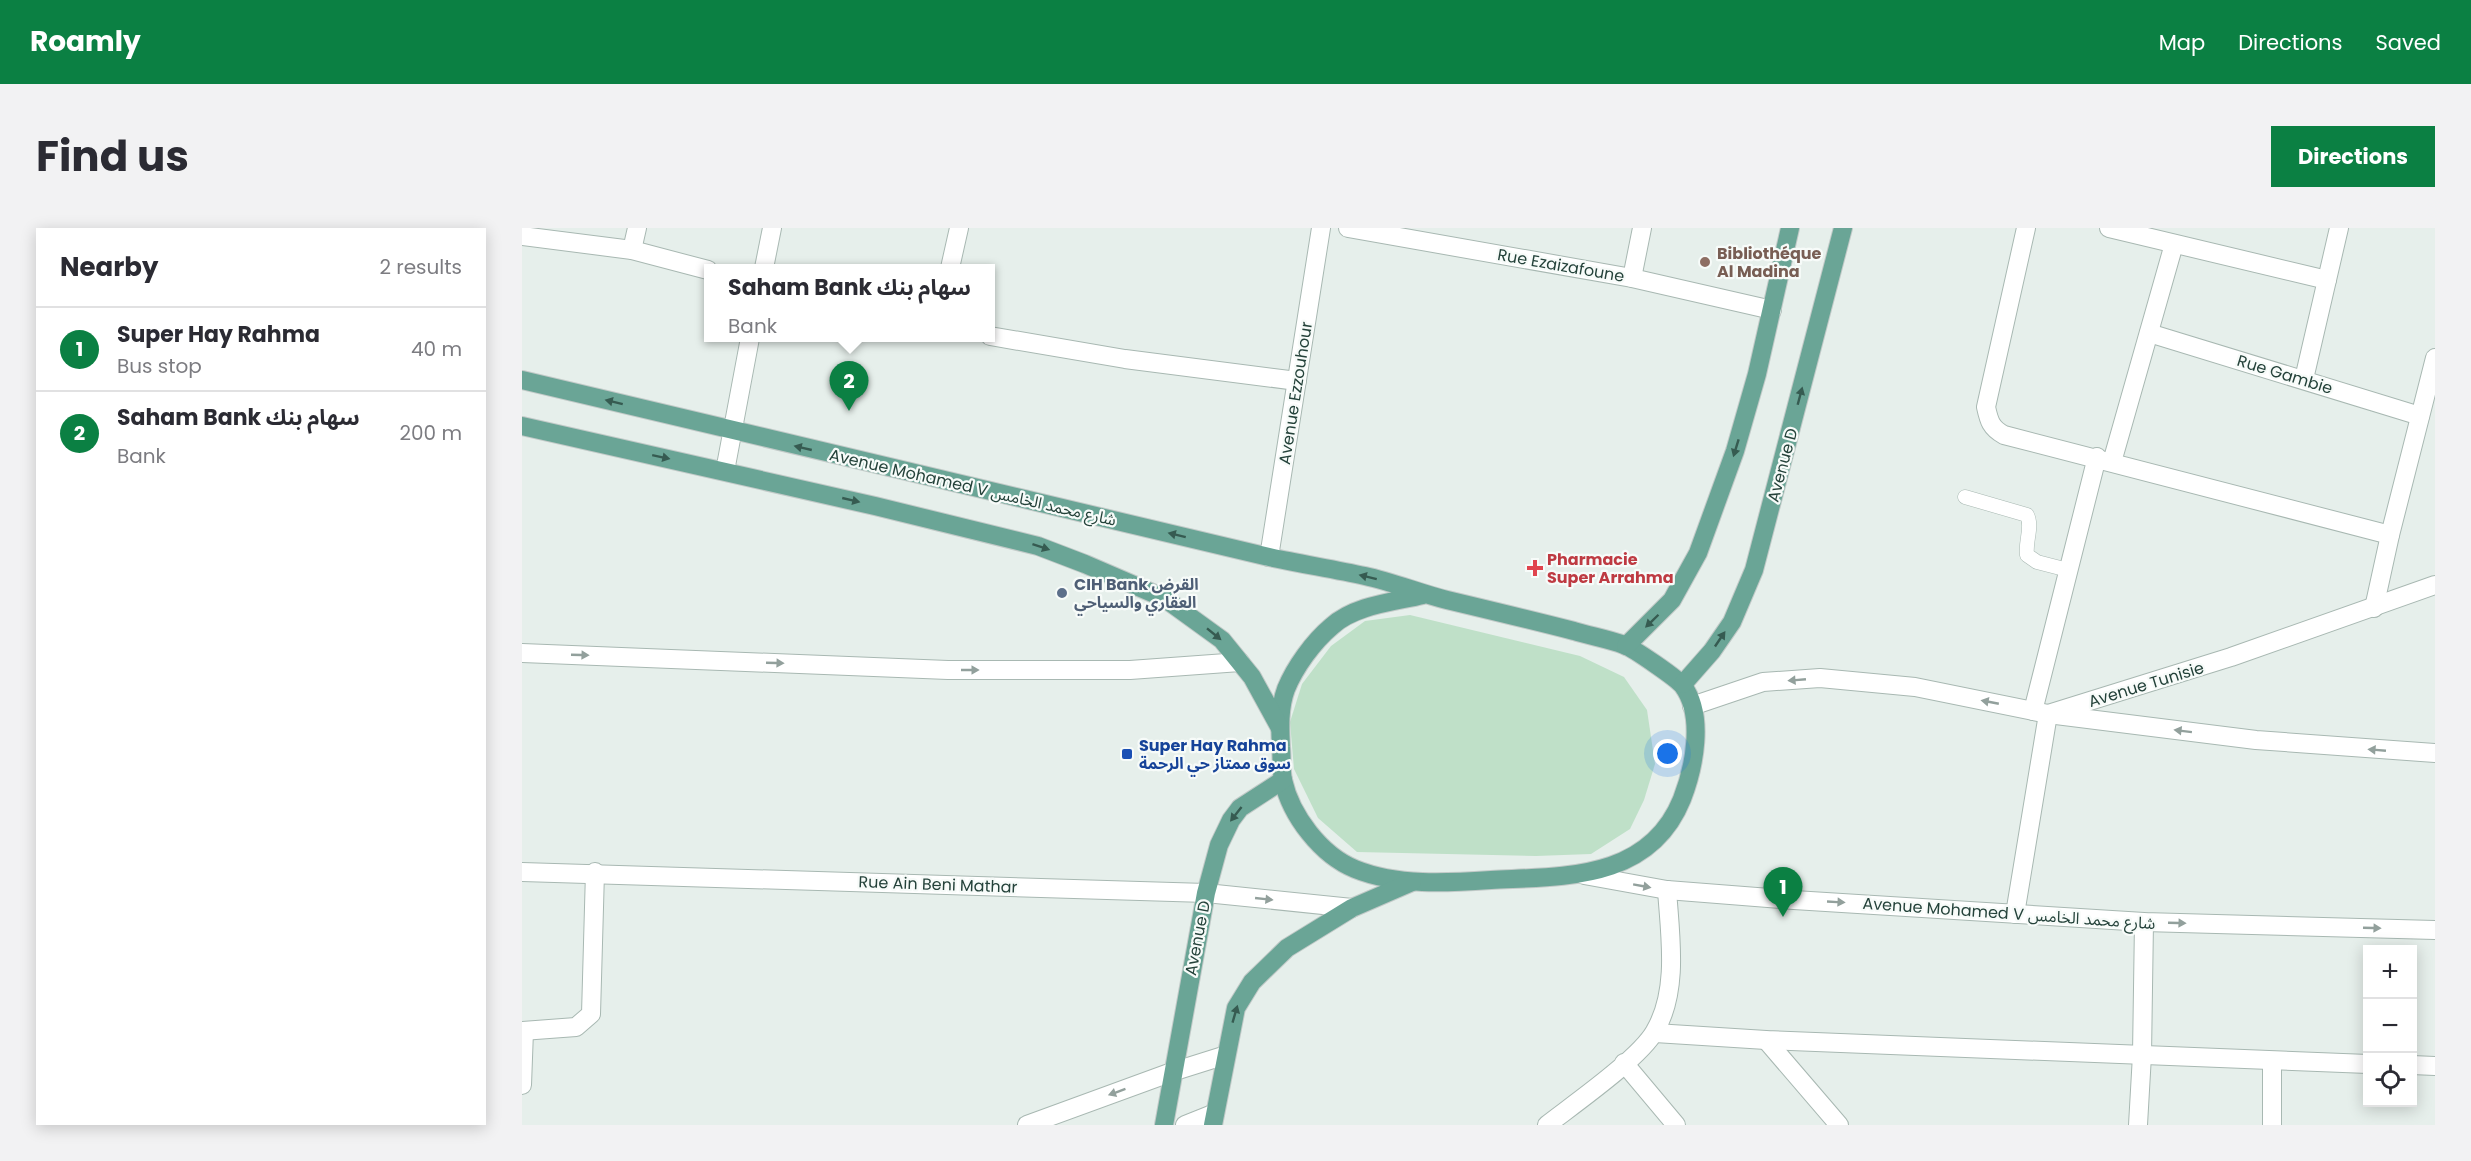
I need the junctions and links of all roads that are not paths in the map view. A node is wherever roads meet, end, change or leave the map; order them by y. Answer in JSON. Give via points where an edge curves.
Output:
{"nodes":[{"id":1,"x":637,"y":228,"type":"edge"},
{"id":2,"x":772,"y":228,"type":"edge"},
{"id":3,"x":958,"y":228,"type":"edge"},
{"id":4,"x":1321,"y":228,"type":"edge"},
{"id":5,"x":1348,"y":228,"type":"edge"},
{"id":6,"x":1642,"y":228,"type":"edge"},
{"id":7,"x":1790,"y":228,"type":"edge"},
{"id":8,"x":1843,"y":228,"type":"edge"},
{"id":9,"x":2026,"y":228,"type":"edge"},
{"id":10,"x":2109,"y":228,"type":"edge"},
{"id":11,"x":2339,"y":228,"type":"edge"},
{"id":12,"x":535,"y":234,"type":"edge"},
{"id":13,"x":2175,"y":244,"type":"junction"},
{"id":14,"x":632,"y":250,"type":"junction"},
{"id":15,"x":765,"y":264,"type":"edge"},
{"id":16,"x":951,"y":264,"type":"edge"},
{"id":17,"x":704,"y":269,"type":"edge"},
{"id":18,"x":1632,"y":278,"type":"junction"},
{"id":19,"x":2327,"y":280,"type":"junction"},
{"id":20,"x":1772,"y":310,"type":"junction"},
{"id":21,"x":2149,"y":333,"type":"junction"},
{"id":22,"x":995,"y":337,"type":"edge"},
{"id":23,"x":749,"y":342,"type":"edge"},
{"id":24,"x":2435,"y":358,"type":"edge"},
{"id":25,"x":2304,"y":379,"type":"junction"},
{"id":26,"x":522,"y":380,"type":"edge"},
{"id":27,"x":1297,"y":381,"type":"junction"},
{"id":28,"x":2420,"y":416,"type":"junction"},
{"id":29,"x":522,"y":426,"type":"edge"},
{"id":30,"x":733,"y":431,"type":"junction"},
{"id":31,"x":2105,"y":460,"type":"junction"},
{"id":32,"x":725,"y":471,"type":"junction"},
{"id":33,"x":1965,"y":497,"type":"dead end"},
{"id":34,"x":2390,"y":535,"type":"junction"},
{"id":35,"x":1269,"y":558,"type":"junction"},
{"id":36,"x":2068,"y":570,"type":"junction"},
{"id":37,"x":2435,"y":585,"type":"edge"},
{"id":38,"x":1424,"y":594,"type":"junction"},
{"id":39,"x":2374,"y":608,"type":"junction"},
{"id":40,"x":1626,"y":646,"type":"junction"},
{"id":41,"x":522,"y":653,"type":"edge"},
{"id":42,"x":1240,"y":662,"type":"junction"},
{"id":43,"x":1683,"y":684,"type":"junction"},
{"id":44,"x":1692,"y":706,"type":"junction"},
{"id":45,"x":2040,"y":712,"type":"junction"},
{"id":46,"x":1280,"y":728,"type":"junction"},
{"id":47,"x":2435,"y":753,"type":"edge"},
{"id":48,"x":1283,"y":780,"type":"junction"},
{"id":49,"x":522,"y":872,"type":"edge"},
{"id":50,"x":596,"y":873,"type":"junction"},
{"id":51,"x":1584,"y":875,"type":"junction"},
{"id":52,"x":1412,"y":882,"type":"junction"},
{"id":53,"x":1667,"y":890,"type":"junction"},
{"id":54,"x":1206,"y":893,"type":"junction"},
{"id":55,"x":1352,"y":908,"type":"junction"},
{"id":56,"x":2015,"y":914,"type":"junction"},
{"id":57,"x":2144,"y":922,"type":"junction"},
{"id":58,"x":2435,"y":930,"type":"edge"},
{"id":59,"x":523,"y":1031,"type":"edge"},
{"id":60,"x":1655,"y":1033,"type":"junction"},
{"id":61,"x":1766,"y":1040,"type":"junction"},
{"id":62,"x":1226,"y":1055,"type":"junction"},
{"id":63,"x":2142,"y":1055,"type":"junction"},
{"id":64,"x":2272,"y":1061,"type":"junction"},
{"id":65,"x":1624,"y":1063,"type":"junction"},
{"id":66,"x":2363,"y":1064,"type":"edge"},
{"id":67,"x":2417,"y":1065,"type":"edge"},
{"id":68,"x":2435,"y":1066,"type":"edge"},
{"id":69,"x":1172,"y":1072,"type":"junction"},
{"id":70,"x":522,"y":1085,"type":"edge"},
{"id":71,"x":1214,"y":1119,"type":"edge"},
{"id":72,"x":1027,"y":1125,"type":"edge"},
{"id":73,"x":1164,"y":1125,"type":"edge"},
{"id":74,"x":1185,"y":1125,"type":"edge"},
{"id":75,"x":1547,"y":1125,"type":"edge"},
{"id":76,"x":1676,"y":1125,"type":"edge"},
{"id":77,"x":1839,"y":1125,"type":"edge"},
{"id":78,"x":2138,"y":1125,"type":"edge"},
{"id":79,"x":2272,"y":1125,"type":"edge"}],
"edges":[{"from":1,"to":14,"type":"street"},
{"from":2,"to":15,"type":"street"},
{"from":3,"to":16,"type":"street"},
{"from":4,"to":27,"type":"street","name":"Avenue Ezzouhour"},
{"from":5,"to":18,"type":"street","name":"Rue Ezaizafoune"},
{"from":6,"to":18,"type":"street"},
{"from":7,"to":20,"type":"main road"},
{"from":43,"to":8,"type":"main road","name":"Avenue D","one_way":true,"via":[[1731,622],[1754,570]]},
{"from":9,"to":31,"type":"street","via":[[1986,407],[1991,425],[2004,435]]},
{"from":10,"to":13,"type":"street"},
{"from":11,"to":19,"type":"street"},
{"from":12,"to":14,"type":"street"},
{"from":13,"to":19,"type":"street"},
{"from":13,"to":21,"type":"street"},
{"from":14,"to":17,"type":"street"},
{"from":18,"to":20,"type":"street","name":"Rue Ezaizafoune"},
{"from":19,"to":25,"type":"street"},
{"from":20,"to":40,"type":"main road","one_way":true,"via":[[1735,451],[1698,554],[1672,600]]},
{"from":21,"to":25,"type":"street","name":"Rue Gambie"},
{"from":21,"to":31,"type":"street"},
{"from":22,"to":27,"type":"street","via":[[1125,359]]},
{"from":23,"to":30,"type":"street"},
{"from":24,"to":28,"type":"street"},
{"from":25,"to":28,"type":"street","name":"Rue Gambie"},
{"from":30,"to":26,"type":"main road","name":"Avenue Mohamed V شارع محمد الخامس","one_way":true},
{"from":27,"to":35,"type":"street","name":"Avenue Ezzouhour"},
{"from":28,"to":34,"type":"street"},
{"from":29,"to":32,"type":"main road","one_way":true},
{"from":30,"to":32,"type":"street"},
{"from":35,"to":30,"type":"main road","name":"Avenue Mohamed V شارع محمد الخامس","one_way":true},
{"from":31,"to":34,"type":"street"},
{"from":31,"to":36,"type":"street"},
{"from":32,"to":42,"type":"main road","one_way":true,"via":[[1038,546],[1164,598],[1222,640]]},
{"from":33,"to":36,"type":"lane","via":[[2026,515],[2030,522],[2027,555],[2037,562]]},
{"from":34,"to":39,"type":"street"},
{"from":38,"to":35,"type":"main road","name":"Avenue Mohamed V شارع محمد الخامس","one_way":true,"via":[[1366,576]]},
{"from":36,"to":45,"type":"street"},
{"from":37,"to":39,"type":"street","name":"Avenue Tunisie"},
{"from":38,"to":40,"type":"main road","name":"Avenue Mohamed V شارع محمد الخامس"},
{"from":38,"to":46,"type":"main road","via":[[1374,605],[1333,624],[1301,661],[1286,690]]},
{"from":39,"to":45,"type":"street","name":"Avenue Tunisie"},
{"from":40,"to":43,"type":"main road","name":"Avenue Mohamed V شارع محمد الخامس"},
{"from":41,"to":42,"type":"street","one_way":true,"via":[[948,670],[1130,670]]},
{"from":42,"to":46,"type":"main road"},
{"from":43,"to":44,"type":"main road"},
{"from":45,"to":44,"type":"street","one_way":true,"via":[[1915,687],[1820,678],[1763,682]]},
{"from":44,"to":51,"type":"main road","via":[[1693,771],[1679,806],[1658,836],[1635,854],[1610,868]]},
{"from":47,"to":45,"type":"street","one_way":true,"via":[[2256,740]]},
{"from":45,"to":56,"type":"street"},
{"from":46,"to":48,"type":"main road"},
{"from":48,"to":52,"type":"main road","via":[[1303,822],[1326,851],[1355,869]]},
{"from":48,"to":54,"type":"main road","name":"Avenue D","one_way":true,"via":[[1250,800],[1231,820],[1219,845]]},
{"from":49,"to":50,"type":"street","name":"Rue Ain Beni Mathar"},
{"from":50,"to":54,"type":"street","name":"Rue Ain Beni Mathar"},
{"from":50,"to":59,"type":"street","via":[[591,1014],[576,1027]]},
{"from":51,"to":52,"type":"main road"},
{"from":51,"to":53,"type":"street","name":"Avenue Mohamed V شارع محمد الخامس","one_way":true},
{"from":52,"to":55,"type":"main road"},
{"from":53,"to":56,"type":"street","name":"Avenue Mohamed V شارع محمد الخامس","one_way":true},
{"from":53,"to":60,"type":"street","via":[[1671,956],[1664,1010]]},
{"from":54,"to":55,"type":"street","name":"Rue Ain Beni Mathar","one_way":true},
{"from":54,"to":69,"type":"main road","name":"Avenue D"},
{"from":62,"to":55,"type":"main road","one_way":true,"via":[[1236,1008],[1251,982],[1287,948]]},
{"from":56,"to":57,"type":"street","name":"Avenue Mohamed V شارع محمد الخامس"},
{"from":57,"to":58,"type":"street","name":"Avenue Mohamed V شارع محمد الخامس","one_way":true},
{"from":57,"to":63,"type":"street"},
{"from":59,"to":70,"type":"street"},
{"from":60,"to":61,"type":"street"},
{"from":60,"to":65,"type":"street"},
{"from":61,"to":63,"type":"street"},
{"from":61,"to":77,"type":"street"},
{"from":62,"to":69,"type":"street"},
{"from":62,"to":71,"type":"main road"},
{"from":63,"to":64,"type":"street"},
{"from":63,"to":78,"type":"street"},
{"from":64,"to":66,"type":"street"},
{"from":64,"to":79,"type":"street"},
{"from":65,"to":75,"type":"street"},
{"from":65,"to":76,"type":"street"},
{"from":67,"to":68,"type":"street"},
{"from":69,"to":72,"type":"street","one_way":true},
{"from":69,"to":73,"type":"main road","name":"Avenue D"},
{"from":71,"to":74,"type":"street"}]}
